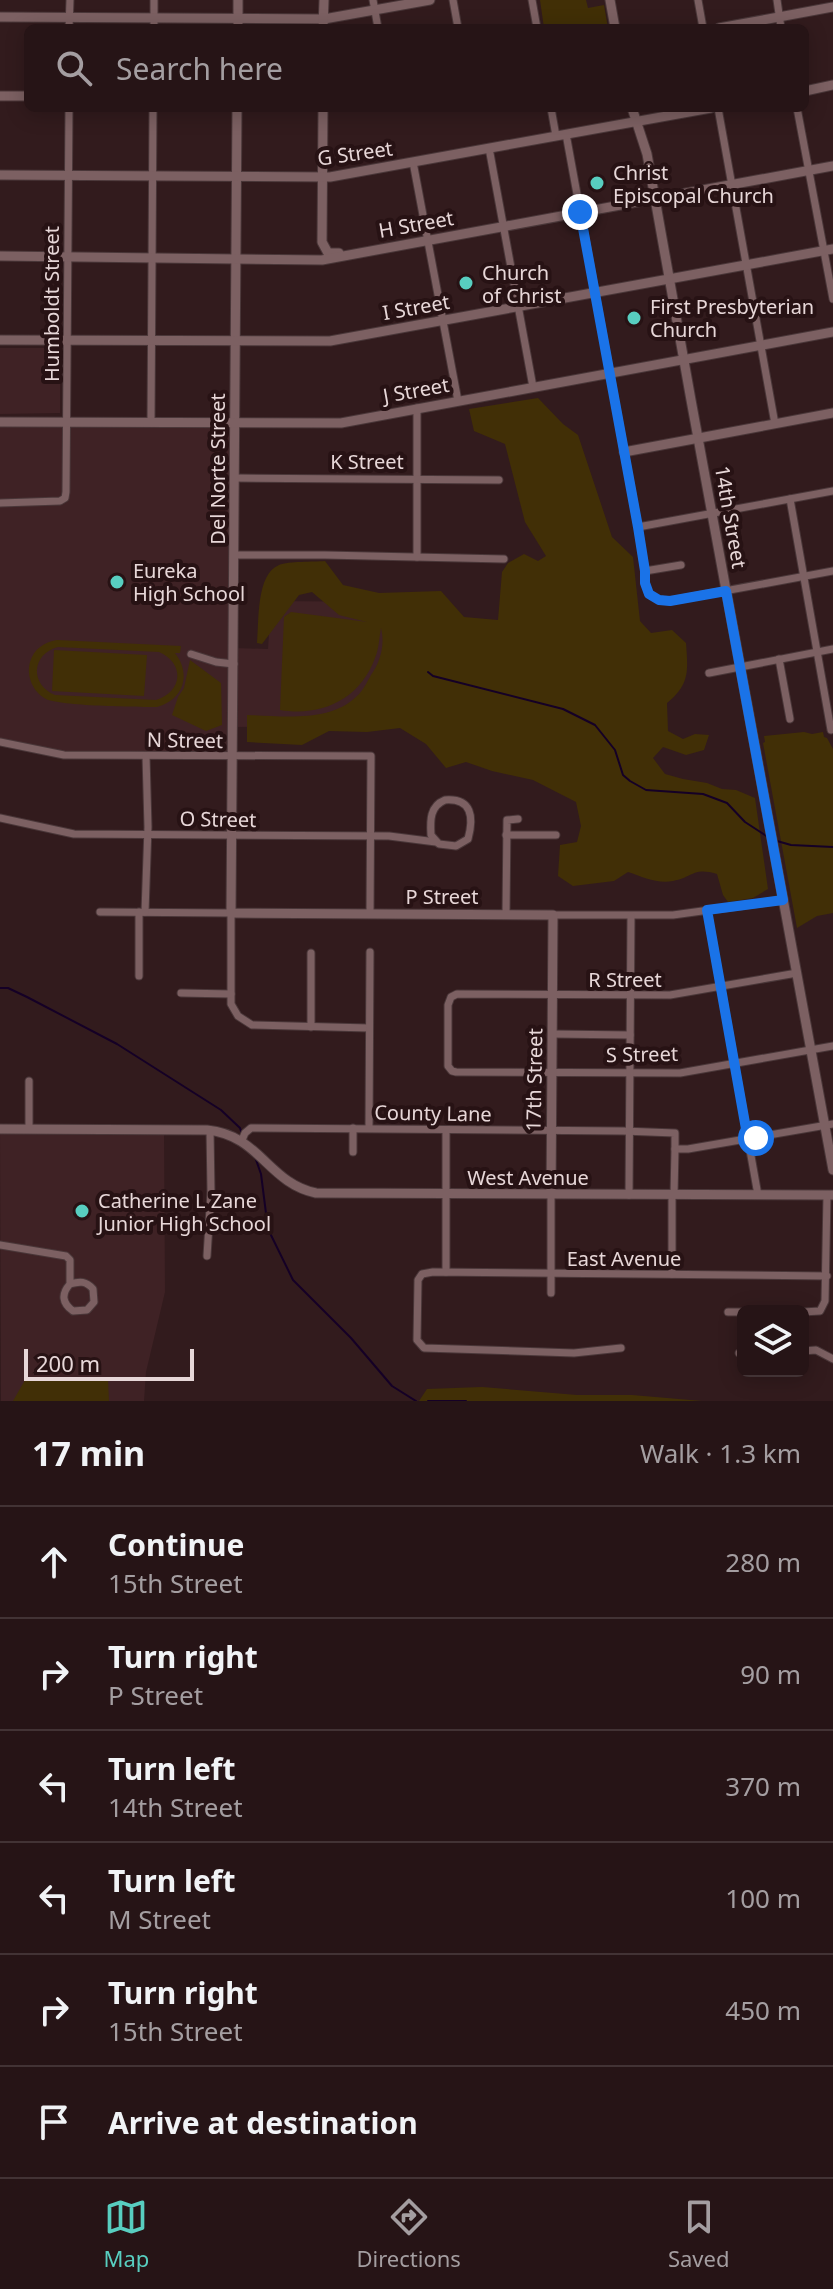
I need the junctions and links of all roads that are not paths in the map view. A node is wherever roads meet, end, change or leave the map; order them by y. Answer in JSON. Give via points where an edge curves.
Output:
{"nodes":[{"id":1,"x":70,"y":0,"type":"edge"},
{"id":2,"x":154,"y":0,"type":"edge"},
{"id":3,"x":238,"y":0,"type":"edge"},
{"id":4,"x":324,"y":0,"type":"edge"},
{"id":5,"x":430,"y":0,"type":"edge"},
{"id":6,"x":453,"y":0,"type":"edge"},
{"id":7,"x":532,"y":0,"type":"edge"},
{"id":8,"x":610,"y":0,"type":"edge"},
{"id":9,"x":698,"y":0,"type":"edge"},
{"id":10,"x":777,"y":0,"type":"edge"},
{"id":11,"x":374,"y":5,"type":"edge"},
{"id":12,"x":833,"y":7,"type":"edge"},
{"id":13,"x":0,"y":17,"type":"edge"},
{"id":14,"x":779,"y":17,"type":"junction"},
{"id":15,"x":69,"y":23,"type":"edge"},
{"id":16,"x":154,"y":23,"type":"edge"},
{"id":17,"x":238,"y":23,"type":"edge"},
{"id":18,"x":324,"y":24,"type":"edge"},
{"id":19,"x":457,"y":24,"type":"edge"},
{"id":20,"x":536,"y":24,"type":"edge"},
{"id":21,"x":614,"y":24,"type":"edge"},
{"id":22,"x":702,"y":24,"type":"edge"},
{"id":23,"x":741,"y":24,"type":"edge"},
{"id":24,"x":780,"y":24,"type":"edge"},
{"id":25,"x":833,"y":85,"type":"edge"},
{"id":26,"x":809,"y":90,"type":"edge"},
{"id":27,"x":0,"y":96,"type":"edge"},
{"id":28,"x":24,"y":96,"type":"edge"},
{"id":29,"x":69,"y":112,"type":"edge"},
{"id":30,"x":153,"y":112,"type":"edge"},
{"id":31,"x":237,"y":112,"type":"edge"},
{"id":32,"x":323,"y":112,"type":"edge"},
{"id":33,"x":552,"y":112,"type":"edge"},
{"id":34,"x":633,"y":112,"type":"edge"},
{"id":35,"x":689,"y":112,"type":"edge"},
{"id":36,"x":719,"y":112,"type":"edge"},
{"id":37,"x":798,"y":112,"type":"edge"},
{"id":38,"x":635,"y":122,"type":"junction"},
{"id":39,"x":561,"y":135,"type":"junction"},
{"id":40,"x":489,"y":148,"type":"junction"},
{"id":41,"x":413,"y":162,"type":"junction"},
{"id":42,"x":833,"y":166,"type":"edge"},
{"id":43,"x":809,"y":170,"type":"junction"},
{"id":44,"x":0,"y":175,"type":"edge"},
{"id":45,"x":68,"y":175,"type":"junction"},
{"id":46,"x":153,"y":176,"type":"junction"},
{"id":47,"x":236,"y":177,"type":"junction"},
{"id":48,"x":323,"y":178,"type":"junction"},
{"id":49,"x":732,"y":184,"type":"junction"},
{"id":50,"x":655,"y":198,"type":"junction"},
{"id":51,"x":580,"y":212,"type":"junction"},
{"id":52,"x":502,"y":227,"type":"junction"},
{"id":53,"x":428,"y":240,"type":"junction"},
{"id":54,"x":322,"y":242,"type":"junction"},
{"id":55,"x":828,"y":250,"type":"edge"},
{"id":56,"x":366,"y":251,"type":"junction"},
{"id":57,"x":0,"y":256,"type":"edge"},
{"id":58,"x":68,"y":256,"type":"junction"},
{"id":59,"x":152,"y":257,"type":"junction"},
{"id":60,"x":237,"y":257,"type":"junction"},
{"id":61,"x":286,"y":258,"type":"junction"},
{"id":62,"x":746,"y":265,"type":"junction"},
{"id":63,"x":671,"y":278,"type":"junction"},
{"id":64,"x":594,"y":293,"type":"junction"},
{"id":65,"x":833,"y":299,"type":"edge"},
{"id":66,"x":517,"y":307,"type":"junction"},
{"id":67,"x":443,"y":320,"type":"junction"},
{"id":68,"x":833,"y":332,"type":"edge"},
{"id":69,"x":151,"y":339,"type":"junction"},
{"id":70,"x":0,"y":340,"type":"edge"},
{"id":71,"x":67,"y":340,"type":"junction"},
{"id":72,"x":237,"y":340,"type":"junction"},
{"id":73,"x":761,"y":345,"type":"junction"},
{"id":74,"x":684,"y":359,"type":"junction"},
{"id":75,"x":609,"y":374,"type":"junction"},
{"id":76,"x":533,"y":387,"type":"junction"},
{"id":77,"x":458,"y":401,"type":"junction"},
{"id":78,"x":417,"y":408,"type":"junction"},
{"id":79,"x":833,"y":413,"type":"edge"},
{"id":80,"x":66,"y":421,"type":"junction"},
{"id":81,"x":151,"y":421,"type":"junction"},
{"id":82,"x":0,"y":422,"type":"edge"},
{"id":83,"x":236,"y":423,"type":"junction"},
{"id":84,"x":775,"y":424,"type":"junction"},
{"id":85,"x":698,"y":437,"type":"junction"},
{"id":86,"x":624,"y":452,"type":"junction"},
{"id":87,"x":235,"y":478,"type":"junction"},
{"id":88,"x":418,"y":480,"type":"junction"},
{"id":89,"x":499,"y":480,"type":"dead end"},
{"id":90,"x":833,"y":491,"type":"edge"},
{"id":91,"x":790,"y":499,"type":"junction"},
{"id":92,"x":0,"y":503,"type":"edge"},
{"id":93,"x":712,"y":513,"type":"junction"},
{"id":94,"x":638,"y":527,"type":"junction"},
{"id":95,"x":235,"y":555,"type":"junction"},
{"id":96,"x":417,"y":557,"type":"junction"},
{"id":97,"x":504,"y":559,"type":"dead end"},
{"id":98,"x":681,"y":565,"type":"dead end"},
{"id":99,"x":645,"y":571,"type":"junction"},
{"id":100,"x":833,"y":571,"type":"edge"},
{"id":101,"x":804,"y":576,"type":"junction"},
{"id":102,"x":726,"y":591,"type":"junction"},
{"id":103,"x":833,"y":649,"type":"edge"},
{"id":104,"x":817,"y":652,"type":"junction"},
{"id":105,"x":191,"y":654,"type":"dead end"},
{"id":106,"x":779,"y":659,"type":"junction"},
{"id":107,"x":234,"y":664,"type":"junction"},
{"id":108,"x":741,"y":667,"type":"junction"},
{"id":109,"x":709,"y":673,"type":"dead end"},
{"id":110,"x":790,"y":719,"type":"dead end"},
{"id":111,"x":831,"y":730,"type":"dead end"},
{"id":112,"x":0,"y":742,"type":"edge"},
{"id":113,"x":146,"y":756,"type":"junction"},
{"id":114,"x":233,"y":757,"type":"junction"},
{"id":115,"x":0,"y":818,"type":"edge"},
{"id":116,"x":518,"y":819,"type":"dead end"},
{"id":117,"x":147,"y":834,"type":"junction"},
{"id":118,"x":506,"y":835,"type":"junction"},
{"id":119,"x":556,"y":835,"type":"dead end"},
{"id":120,"x":233,"y":836,"type":"junction"},
{"id":121,"x":371,"y":836,"type":"junction"},
{"id":122,"x":436,"y":842,"type":"junction"},
{"id":123,"x":783,"y":900,"type":"junction"},
{"id":124,"x":707,"y":910,"type":"junction"},
{"id":125,"x":100,"y":912,"type":"dead end"},
{"id":126,"x":142,"y":912,"type":"junction"},
{"id":127,"x":231,"y":913,"type":"junction"},
{"id":128,"x":370,"y":914,"type":"junction"},
{"id":129,"x":506,"y":914,"type":"junction"},
{"id":130,"x":553,"y":915,"type":"junction"},
{"id":131,"x":631,"y":916,"type":"junction"},
{"id":132,"x":370,"y":952,"type":"dead end"},
{"id":133,"x":311,"y":953,"type":"dead end"},
{"id":134,"x":797,"y":973,"type":"junction"},
{"id":135,"x":139,"y":976,"type":"dead end"},
{"id":136,"x":720,"y":987,"type":"junction"},
{"id":137,"x":181,"y":993,"type":"dead end"},
{"id":138,"x":231,"y":994,"type":"junction"},
{"id":139,"x":553,"y":995,"type":"junction"},
{"id":140,"x":630,"y":995,"type":"junction"},
{"id":141,"x":311,"y":1027,"type":"junction"},
{"id":142,"x":369,"y":1028,"type":"junction"},
{"id":143,"x":553,"y":1034,"type":"junction"},
{"id":144,"x":630,"y":1035,"type":"junction"},
{"id":145,"x":833,"y":1046,"type":"edge"},
{"id":146,"x":811,"y":1049,"type":"junction"},
{"id":147,"x":735,"y":1063,"type":"junction"},
{"id":148,"x":450,"y":1070,"type":"joint"},
{"id":149,"x":553,"y":1073,"type":"junction"},
{"id":150,"x":630,"y":1073,"type":"junction"},
{"id":151,"x":29,"y":1081,"type":"dead end"},
{"id":152,"x":829,"y":1125,"type":"edge"},
{"id":153,"x":353,"y":1128,"type":"junction"},
{"id":154,"x":369,"y":1128,"type":"junction"},
{"id":155,"x":0,"y":1129,"type":"edge"},
{"id":156,"x":29,"y":1129,"type":"junction"},
{"id":157,"x":210,"y":1130,"type":"junction"},
{"id":158,"x":446,"y":1130,"type":"junction"},
{"id":159,"x":552,"y":1130,"type":"junction"},
{"id":160,"x":630,"y":1131,"type":"junction"},
{"id":161,"x":242,"y":1140,"type":"junction"},
{"id":162,"x":748,"y":1140,"type":"junction"},
{"id":163,"x":675,"y":1149,"type":"junction"},
{"id":164,"x":353,"y":1152,"type":"dead end"},
{"id":165,"x":833,"y":1170,"type":"edge"},
{"id":166,"x":446,"y":1194,"type":"junction"},
{"id":167,"x":551,"y":1195,"type":"junction"},
{"id":168,"x":629,"y":1195,"type":"junction"},
{"id":169,"x":673,"y":1195,"type":"junction"},
{"id":170,"x":758,"y":1195,"type":"junction"},
{"id":171,"x":830,"y":1195,"type":"edge"},
{"id":172,"x":0,"y":1245,"type":"edge"},
{"id":173,"x":207,"y":1256,"type":"dead end"},
{"id":174,"x":446,"y":1272,"type":"junction"},
{"id":175,"x":551,"y":1273,"type":"junction"},
{"id":176,"x":672,"y":1274,"type":"junction"},
{"id":177,"x":827,"y":1276,"type":"junction"},
{"id":178,"x":70,"y":1284,"type":"junction"},
{"id":179,"x":551,"y":1293,"type":"dead end"},
{"id":180,"x":728,"y":1312,"type":"dead end"},
{"id":181,"x":737,"y":1312,"type":"edge"},
{"id":182,"x":809,"y":1312,"type":"edge"},
{"id":183,"x":621,"y":1348,"type":"dead end"},
{"id":184,"x":809,"y":1351,"type":"edge"},
{"id":185,"x":833,"y":1359,"type":"edge"}],
"edges":[{"from":1,"to":15,"type":"street"},
{"from":2,"to":16,"type":"street"},
{"from":3,"to":17,"type":"street"},
{"from":4,"to":18,"type":"street"},
{"from":5,"to":11,"type":"street"},
{"from":6,"to":19,"type":"street"},
{"from":7,"to":20,"type":"street"},
{"from":8,"to":21,"type":"street"},
{"from":9,"to":22,"type":"street"},
{"from":10,"to":14,"type":"street"},
{"from":11,"to":18,"type":"street"},
{"from":12,"to":14,"type":"street"},
{"from":13,"to":15,"type":"street"},
{"from":14,"to":23,"type":"street"},
{"from":14,"to":24,"type":"street"},
{"from":15,"to":16,"type":"street"},
{"from":16,"to":17,"type":"street"},
{"from":17,"to":18,"type":"street"},
{"from":25,"to":26,"type":"street"},
{"from":27,"to":28,"type":"street"},
{"from":29,"to":45,"type":"street","name":"Humboldt Street"},
{"from":30,"to":46,"type":"street"},
{"from":31,"to":47,"type":"street","name":"Del Norte Street"},
{"from":32,"to":48,"type":"street"},
{"from":33,"to":39,"type":"street"},
{"from":34,"to":38,"type":"street","name":"14th Street"},
{"from":35,"to":38,"type":"street","name":"G Street"},
{"from":36,"to":49,"type":"street"},
{"from":37,"to":43,"type":"street"},
{"from":38,"to":39,"type":"street","name":"G Street"},
{"from":38,"to":50,"type":"street","name":"14th Street"},
{"from":39,"to":40,"type":"street","name":"G Street"},
{"from":39,"to":51,"type":"street"},
{"from":40,"to":41,"type":"street","name":"G Street"},
{"from":40,"to":52,"type":"street"},
{"from":41,"to":48,"type":"street","name":"G Street"},
{"from":41,"to":53,"type":"street"},
{"from":42,"to":43,"type":"street","name":"H Street"},
{"from":43,"to":49,"type":"street","name":"H Street"},
{"from":43,"to":55,"type":"street"},
{"from":44,"to":45,"type":"street","name":"G Street"},
{"from":45,"to":46,"type":"street","name":"G Street"},
{"from":45,"to":58,"type":"street","name":"Humboldt Street"},
{"from":46,"to":47,"type":"street","name":"G Street"},
{"from":46,"to":59,"type":"street"},
{"from":47,"to":48,"type":"street","name":"G Street"},
{"from":47,"to":60,"type":"street","name":"Del Norte Street"},
{"from":48,"to":54,"type":"street"},
{"from":49,"to":50,"type":"street","name":"H Street"},
{"from":49,"to":62,"type":"street"},
{"from":50,"to":51,"type":"street","name":"H Street"},
{"from":50,"to":63,"type":"street","name":"14th Street"},
{"from":51,"to":52,"type":"street","name":"H Street"},
{"from":51,"to":64,"type":"street"},
{"from":52,"to":53,"type":"street","name":"H Street"},
{"from":52,"to":66,"type":"street"},
{"from":53,"to":56,"type":"street","name":"H Street"},
{"from":53,"to":67,"type":"street"},
{"from":54,"to":56,"type":"street","via":[[334,254]]},
{"from":54,"to":61,"type":"street","via":[[315,255]]},
{"from":55,"to":62,"type":"street","name":"I Street"},
{"from":55,"to":65,"type":"street"},
{"from":56,"to":61,"type":"street","name":"H Street","via":[[322,260]]},
{"from":57,"to":58,"type":"street","name":"H Street"},
{"from":58,"to":59,"type":"street","name":"H Street"},
{"from":58,"to":71,"type":"street","name":"Humboldt Street"},
{"from":59,"to":60,"type":"street","name":"H Street"},
{"from":59,"to":69,"type":"street"},
{"from":60,"to":61,"type":"street","name":"H Street"},
{"from":60,"to":72,"type":"street","name":"Del Norte Street"},
{"from":62,"to":63,"type":"street","name":"I Street"},
{"from":62,"to":73,"type":"street"},
{"from":63,"to":64,"type":"street","name":"I Street"},
{"from":63,"to":74,"type":"street","name":"14th Street"},
{"from":64,"to":66,"type":"street","name":"I Street"},
{"from":64,"to":75,"type":"street"},
{"from":66,"to":67,"type":"street","name":"I Street"},
{"from":66,"to":76,"type":"street"},
{"from":67,"to":72,"type":"street","name":"I Street","via":[[330,341]]},
{"from":67,"to":77,"type":"street"},
{"from":68,"to":73,"type":"street","name":"J Street"},
{"from":69,"to":71,"type":"street","name":"I Street"},
{"from":69,"to":72,"type":"street","name":"I Street"},
{"from":69,"to":81,"type":"street"},
{"from":70,"to":71,"type":"street","name":"I Street"},
{"from":71,"to":80,"type":"street","name":"Humboldt Street"},
{"from":72,"to":83,"type":"street","name":"Del Norte Street"},
{"from":73,"to":74,"type":"street","name":"J Street"},
{"from":73,"to":84,"type":"street"},
{"from":74,"to":75,"type":"street","name":"J Street"},
{"from":74,"to":85,"type":"street","name":"14th Street"},
{"from":75,"to":76,"type":"street","name":"J Street"},
{"from":75,"to":86,"type":"street"},
{"from":76,"to":77,"type":"street","name":"J Street"},
{"from":77,"to":78,"type":"street","name":"J Street"},
{"from":78,"to":83,"type":"street","name":"J Street","via":[[330,424]]},
{"from":78,"to":88,"type":"street"},
{"from":79,"to":84,"type":"street"},
{"from":80,"to":81,"type":"street","name":"J Street"},
{"from":80,"to":82,"type":"street","name":"J Street"},
{"from":80,"to":92,"type":"street","name":"Humboldt Street","via":[[63,500]]},
{"from":81,"to":83,"type":"street","name":"J Street"},
{"from":83,"to":87,"type":"street","name":"Del Norte Street"},
{"from":84,"to":85,"type":"street"},
{"from":85,"to":86,"type":"street"},
{"from":85,"to":93,"type":"street","name":"14th Street"},
{"from":86,"to":94,"type":"street"},
{"from":87,"to":88,"type":"street","name":"K Street"},
{"from":87,"to":95,"type":"street","name":"Del Norte Street"},
{"from":88,"to":89,"type":"street","name":"K Street"},
{"from":88,"to":96,"type":"street"},
{"from":90,"to":91,"type":"street"},
{"from":91,"to":93,"type":"street"},
{"from":91,"to":101,"type":"street"},
{"from":93,"to":94,"type":"street"},
{"from":93,"to":102,"type":"street","name":"14th Street"},
{"from":94,"to":99,"type":"street"},
{"from":95,"to":96,"type":"street"},
{"from":95,"to":107,"type":"street","name":"Del Norte Street"},
{"from":96,"to":97,"type":"street"},
{"from":98,"to":99,"type":"street"},
{"from":99,"to":102,"type":"street","via":[[649,594],[659,600]]},
{"from":100,"to":101,"type":"street"},
{"from":101,"to":102,"type":"street"},
{"from":101,"to":104,"type":"street"},
{"from":102,"to":108,"type":"street","name":"14th Street"},
{"from":103,"to":104,"type":"street"},
{"from":104,"to":106,"type":"street"},
{"from":104,"to":111,"type":"street"},
{"from":105,"to":107,"type":"street"},
{"from":106,"to":108,"type":"street"},
{"from":106,"to":110,"type":"street"},
{"from":107,"to":114,"type":"street","name":"Del Norte Street"},
{"from":108,"to":109,"type":"street"},
{"from":108,"to":123,"type":"street","name":"14th Street"},
{"from":112,"to":113,"type":"street","name":"N Street","via":[[64,755]]},
{"from":113,"to":114,"type":"street","name":"N Street"},
{"from":113,"to":117,"type":"street"},
{"from":114,"to":120,"type":"street","name":"Del Norte Street"},
{"from":114,"to":121,"type":"street","name":"N Street","via":[[371,756]]},
{"from":115,"to":117,"type":"street","name":"O Street","via":[[69,833]]},
{"from":116,"to":118,"type":"street","via":[[507,820]]},
{"from":117,"to":120,"type":"street","name":"O Street"},
{"from":117,"to":126,"type":"street"},
{"from":118,"to":119,"type":"street"},
{"from":118,"to":129,"type":"street"},
{"from":120,"to":121,"type":"street","name":"O Street"},
{"from":120,"to":127,"type":"street","name":"Del Norte Street"},
{"from":121,"to":122,"type":"street","name":"O Street"},
{"from":121,"to":128,"type":"street"},
{"from":122,"to":122,"type":"street","via":[[431,831],[435,806],[449,799],[466,804],[468,839],[451,846]]},
{"from":123,"to":124,"type":"street","name":"P Street"},
{"from":123,"to":134,"type":"street","name":"14th Street"},
{"from":124,"to":131,"type":"street","name":"P Street"},
{"from":124,"to":136,"type":"street"},
{"from":125,"to":126,"type":"street","name":"P Street"},
{"from":126,"to":127,"type":"street","name":"P Street"},
{"from":126,"to":135,"type":"street"},
{"from":127,"to":128,"type":"street","name":"P Street"},
{"from":127,"to":138,"type":"street","name":"Del Norte Street"},
{"from":128,"to":129,"type":"street","name":"P Street"},
{"from":129,"to":130,"type":"street","name":"P Street"},
{"from":130,"to":131,"type":"street","name":"P Street"},
{"from":130,"to":139,"type":"street","name":"17th Street"},
{"from":131,"to":140,"type":"street"},
{"from":132,"to":142,"type":"street"},
{"from":133,"to":141,"type":"street"},
{"from":134,"to":136,"type":"street","name":"R Street"},
{"from":134,"to":146,"type":"street","name":"14th Street"},
{"from":136,"to":140,"type":"street","name":"R Street"},
{"from":136,"to":147,"type":"street"},
{"from":137,"to":138,"type":"street"},
{"from":138,"to":141,"type":"street","name":"Del Norte Street","via":[[232,1009],[252,1025]]},
{"from":139,"to":140,"type":"street","name":"R Street"},
{"from":139,"to":143,"type":"street","name":"17th Street"},
{"from":139,"to":148,"type":"street","name":"R Street","via":[[451,997]]},
{"from":140,"to":144,"type":"street"},
{"from":141,"to":142,"type":"street"},
{"from":142,"to":154,"type":"street"},
{"from":143,"to":144,"type":"street"},
{"from":143,"to":149,"type":"street","name":"17th Street"},
{"from":144,"to":150,"type":"street"},
{"from":145,"to":146,"type":"street","name":"S Street"},
{"from":146,"to":147,"type":"street","name":"S Street"},
{"from":146,"to":152,"type":"street","name":"14th Street"},
{"from":147,"to":150,"type":"street","name":"S Street","via":[[680,1073]]},
{"from":147,"to":162,"type":"street"},
{"from":148,"to":149,"type":"street","name":"S Street"},
{"from":149,"to":150,"type":"street","name":"S Street"},
{"from":149,"to":159,"type":"street","name":"17th Street"},
{"from":150,"to":160,"type":"street"},
{"from":151,"to":156,"type":"street"},
{"from":152,"to":162,"type":"street"},
{"from":152,"to":165,"type":"street","name":"14th Street"},
{"from":153,"to":154,"type":"street","name":"County Lane"},
{"from":153,"to":161,"type":"street","name":"County Lane","via":[[251,1128]]},
{"from":153,"to":164,"type":"street"},
{"from":154,"to":158,"type":"street","name":"County Lane"},
{"from":155,"to":156,"type":"street"},
{"from":156,"to":157,"type":"street"},
{"from":157,"to":161,"type":"street"},
{"from":157,"to":173,"type":"street"},
{"from":158,"to":159,"type":"street","name":"County Lane"},
{"from":158,"to":166,"type":"street"},
{"from":159,"to":160,"type":"street","name":"County Lane"},
{"from":159,"to":167,"type":"street","name":"17th Street"},
{"from":160,"to":163,"type":"street","name":"County Lane","via":[[675,1133]]},
{"from":160,"to":168,"type":"street"},
{"from":161,"to":166,"type":"street","name":"West Avenue","via":[[285,1180],[308,1192]]},
{"from":162,"to":163,"type":"street"},
{"from":162,"to":170,"type":"street"},
{"from":163,"to":169,"type":"street"},
{"from":166,"to":167,"type":"street","name":"West Avenue"},
{"from":166,"to":174,"type":"street"},
{"from":167,"to":168,"type":"street","name":"West Avenue"},
{"from":167,"to":175,"type":"street","name":"17th Street"},
{"from":168,"to":169,"type":"street","name":"West Avenue"},
{"from":169,"to":170,"type":"street","name":"West Avenue"},
{"from":169,"to":176,"type":"street"},
{"from":170,"to":171,"type":"street","name":"West Avenue"},
{"from":171,"to":177,"type":"street"},
{"from":172,"to":178,"type":"street","via":[[66,1256]]},
{"from":174,"to":175,"type":"street","name":"East Avenue"},
{"from":174,"to":183,"type":"street","name":"East Avenue","via":[[422,1274],[417,1285],[421,1347],[574,1353]]},
{"from":175,"to":176,"type":"street","name":"East Avenue"},
{"from":175,"to":179,"type":"street","name":"17th Street"},
{"from":176,"to":177,"type":"street","name":"East Avenue"},
{"from":177,"to":182,"type":"street","via":[[820,1311]]},
{"from":178,"to":178,"type":"street","via":[[86,1282],[93,1289],[94,1302],[87,1310],[73,1311],[65,1303]]},
{"from":180,"to":181,"type":"street"},
{"from":184,"to":185,"type":"street"}]}
